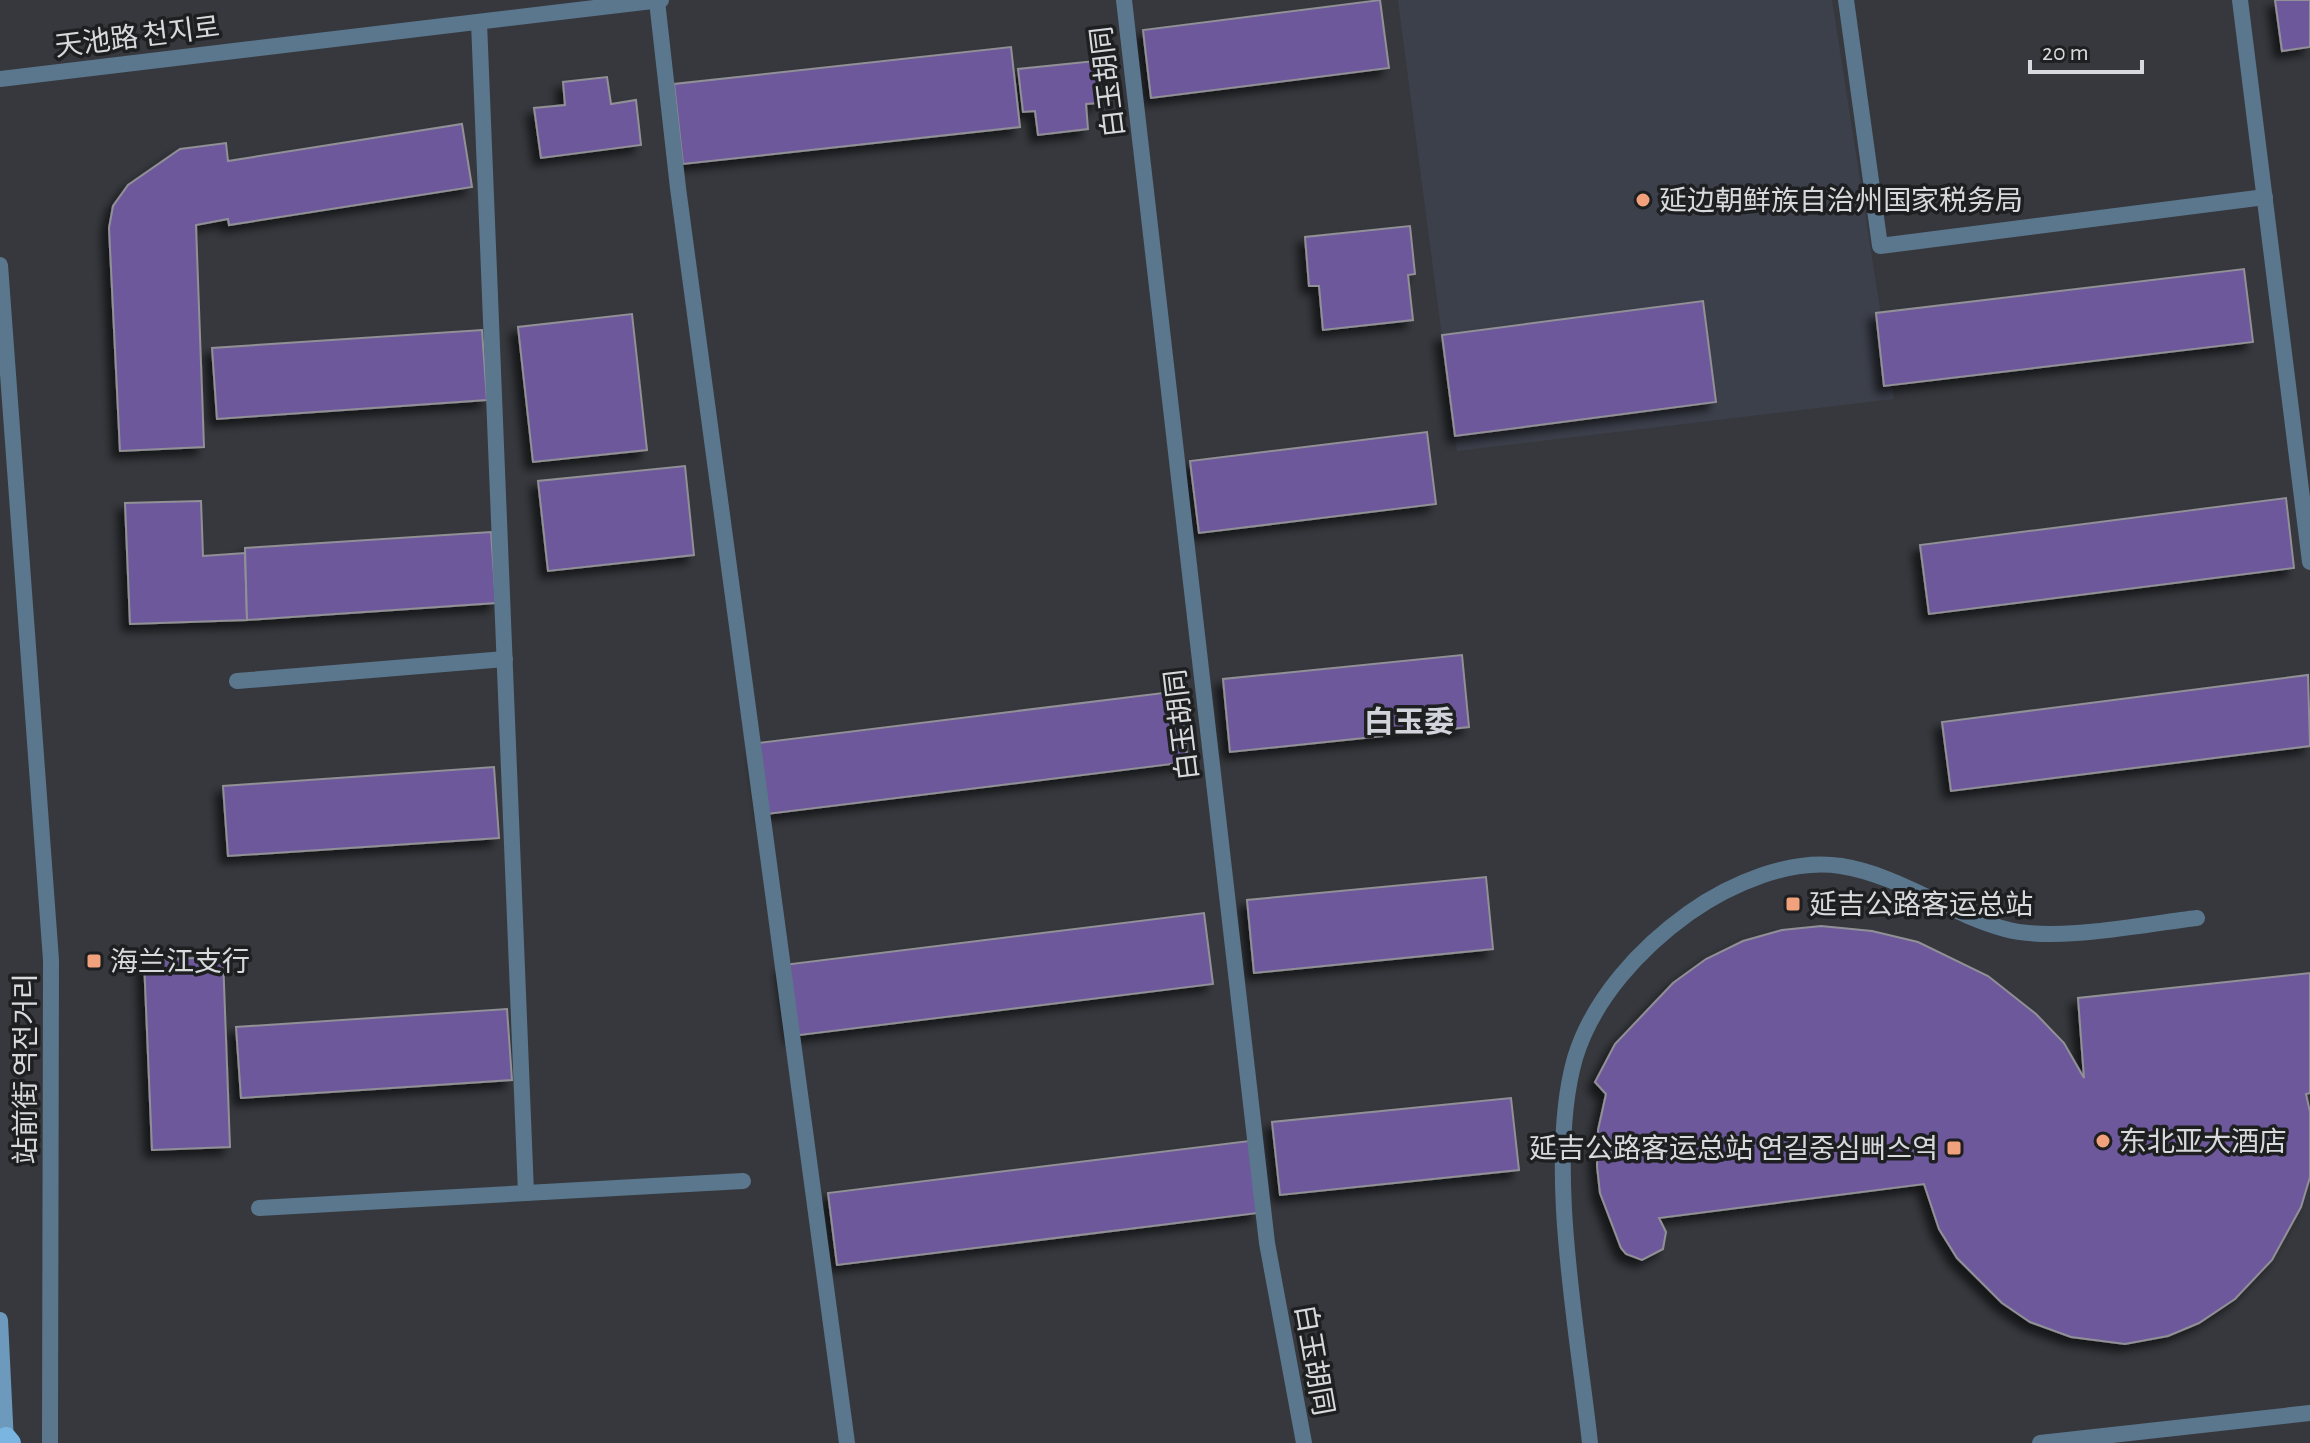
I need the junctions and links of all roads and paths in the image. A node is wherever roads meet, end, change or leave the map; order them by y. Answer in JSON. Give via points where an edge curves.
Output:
{"nodes":[{"id":1,"x":659,"y":0,"type":"edge"},
{"id":2,"x":1124,"y":0,"type":"edge"},
{"id":3,"x":1846,"y":0,"type":"edge"},
{"id":4,"x":2240,"y":0,"type":"edge"},
{"id":5,"x":479,"y":22,"type":"junction"},
{"id":6,"x":0,"y":79,"type":"edge"},
{"id":7,"x":2265,"y":197,"type":"junction"},
{"id":8,"x":0,"y":265,"type":"edge"},
{"id":9,"x":2310,"y":562,"type":"edge"},
{"id":10,"x":505,"y":659,"type":"junction"},
{"id":11,"x":237,"y":681,"type":"dead end"},
{"id":12,"x":2197,"y":918,"type":"dead end"},
{"id":13,"x":743,"y":1181,"type":"dead end"},
{"id":14,"x":526,"y":1193,"type":"junction"},
{"id":15,"x":259,"y":1208,"type":"dead end"},
{"id":16,"x":0,"y":1320,"type":"edge"},
{"id":17,"x":2310,"y":1413,"type":"edge"},
{"id":18,"x":8,"y":1441,"type":"edge"},
{"id":19,"x":50,"y":1443,"type":"edge"},
{"id":20,"x":847,"y":1443,"type":"edge"},
{"id":21,"x":1304,"y":1443,"type":"edge"},
{"id":22,"x":1590,"y":1443,"type":"edge"},
{"id":23,"x":2040,"y":1443,"type":"edge"}],
"edges":[{"from":1,"to":5,"type":"street","name":"天池路 천지로"},
{"from":1,"to":20,"type":"street","via":[[678,188]]},
{"from":2,"to":21,"type":"street","name":"白玉胡同","via":[[1267,1243]]},
{"from":3,"to":7,"type":"street","via":[[1880,246]]},
{"from":4,"to":7,"type":"street"},
{"from":5,"to":6,"type":"street","name":"天池路 천지로"},
{"from":5,"to":10,"type":"street"},
{"from":7,"to":9,"type":"street"},
{"from":8,"to":19,"type":"street","name":"站前街 역전거리","via":[[51,960]]},
{"from":10,"to":11,"type":"street"},
{"from":10,"to":14,"type":"street"},
{"from":12,"to":22,"type":"street","via":[[2044,934],[2009,931],[1839,865],[1796,867],[1747,881],[1663,932],[1627,968],[1594,1016],[1576,1057],[1567,1103],[1563,1156],[1568,1243]]},
{"from":13,"to":14,"type":"street"},
{"from":14,"to":15,"type":"street"},
{"from":16,"to":18,"type":"main road"},
{"from":17,"to":23,"type":"street"}]}
